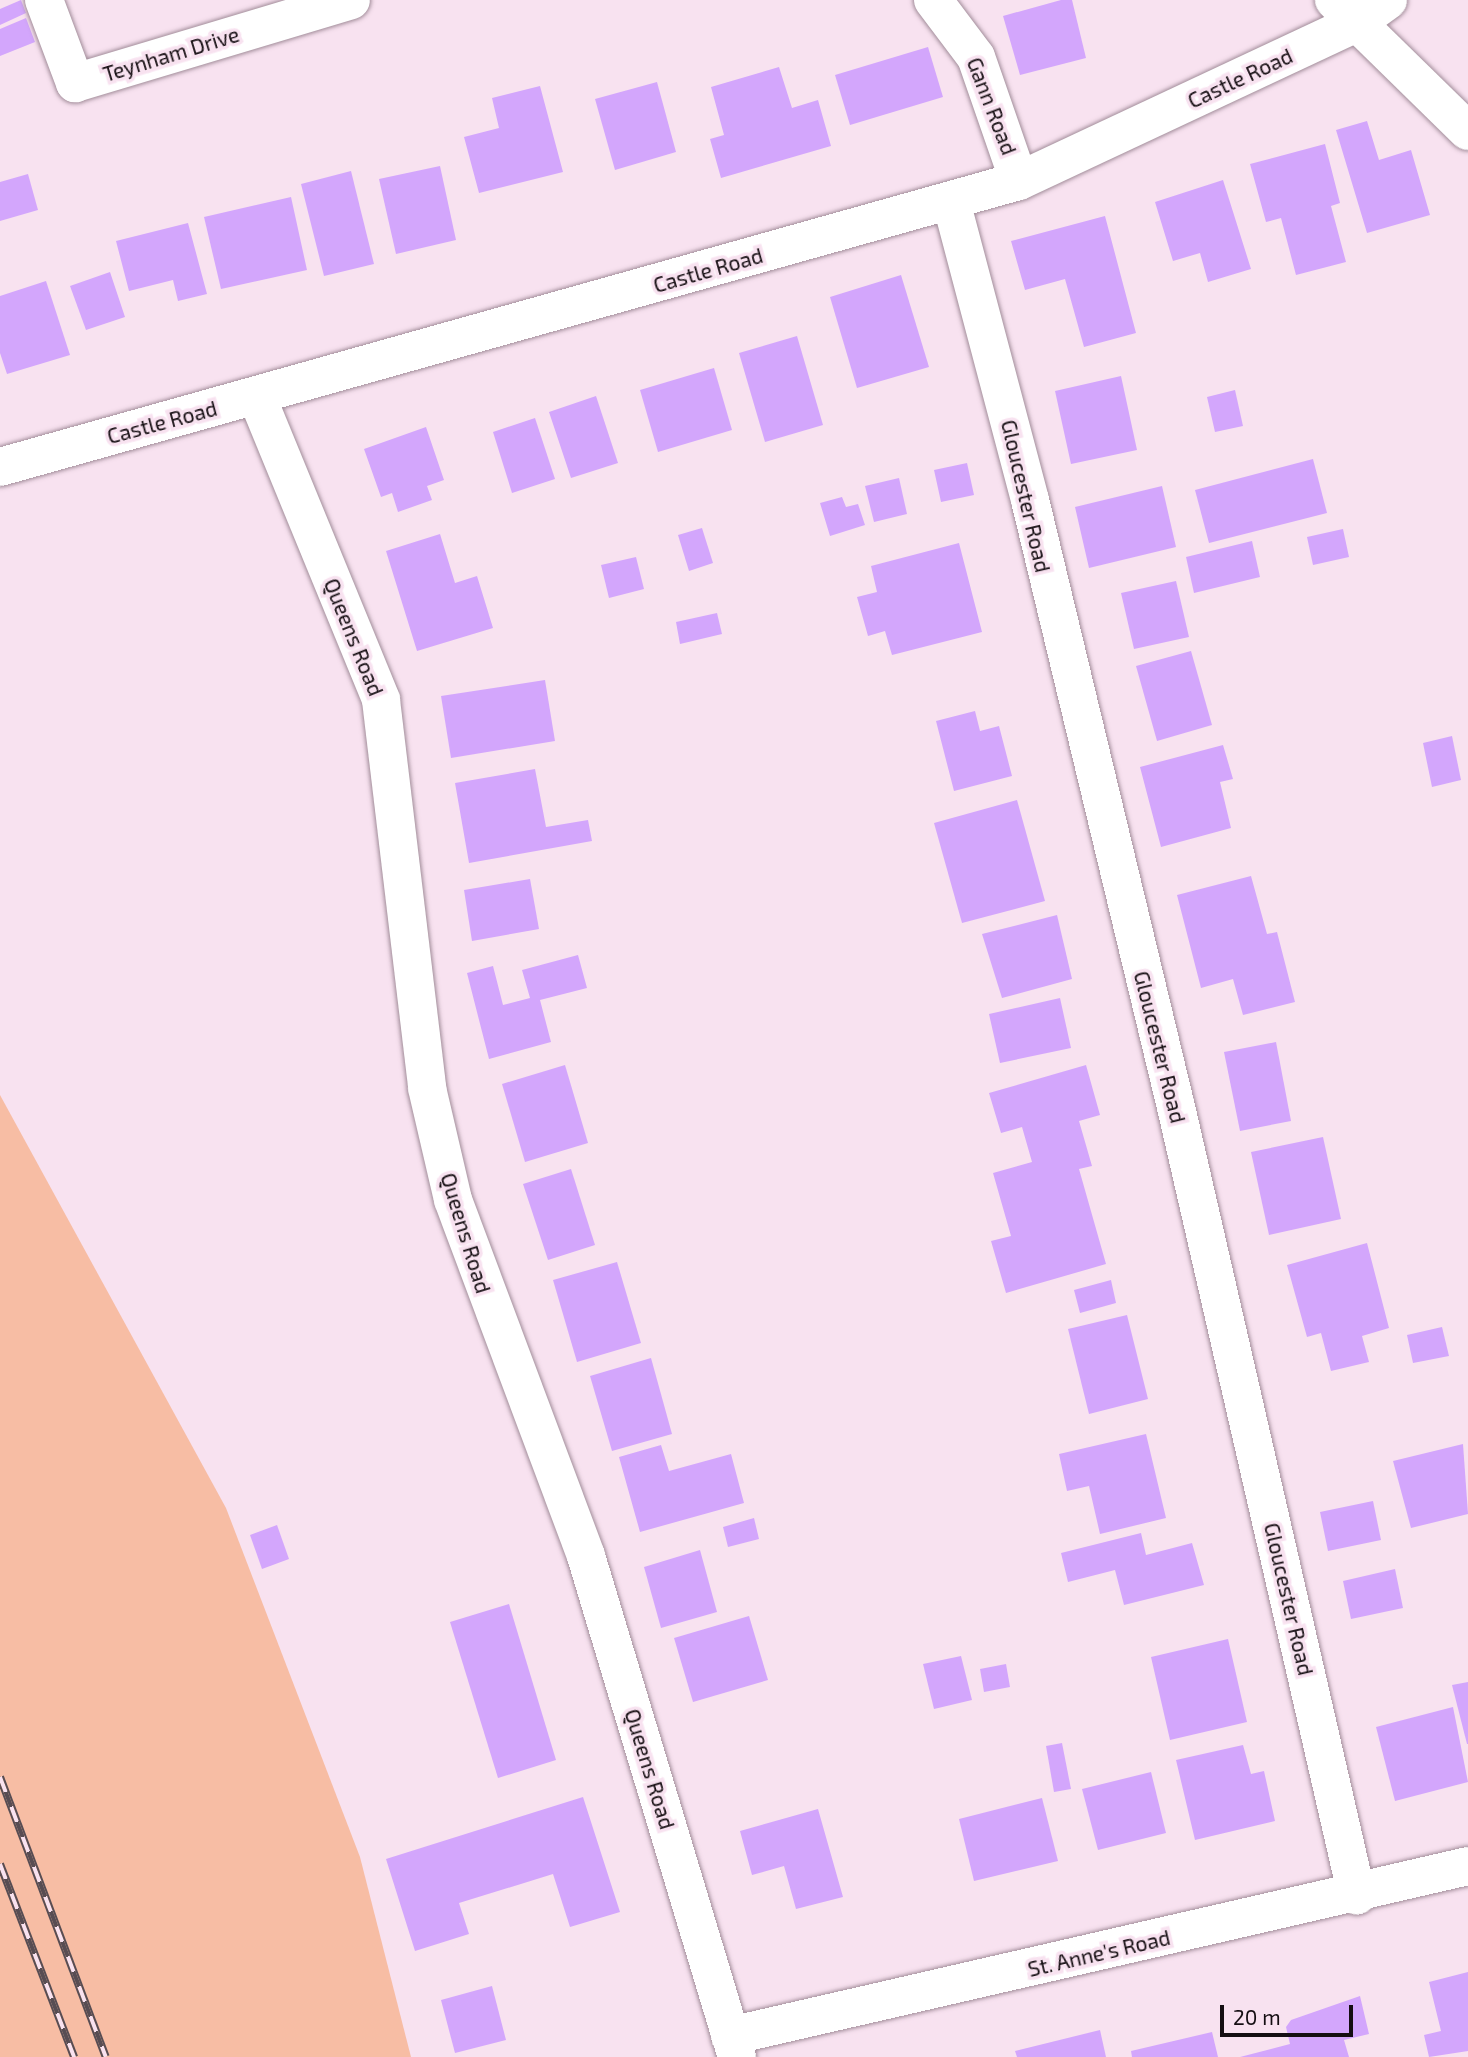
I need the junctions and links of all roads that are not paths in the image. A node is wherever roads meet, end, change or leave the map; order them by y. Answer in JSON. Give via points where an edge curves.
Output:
{"nodes":[{"id":1,"x":44,"y":0,"type":"edge"},
{"id":2,"x":351,"y":0,"type":"edge"},
{"id":3,"x":933,"y":0,"type":"edge"},
{"id":4,"x":1360,"y":7,"type":"edge"},
{"id":5,"x":1468,"y":131,"type":"edge"},
{"id":6,"x":1019,"y":181,"type":"junction"},
{"id":7,"x":951,"y":201,"type":"junction"},
{"id":8,"x":257,"y":397,"type":"junction"},
{"id":9,"x":0,"y":467,"type":"edge"},
{"id":10,"x":1468,"y":1866,"type":"edge"},
{"id":11,"x":1357,"y":1896,"type":"junction"},
{"id":12,"x":733,"y":2047,"type":"edge"}],
"edges":[{"from":1,"to":2,"type":"street","name":"Teynham Drive","via":[[75,83]]},
{"from":3,"to":6,"type":"street","name":"Gann Road","via":[[976,57]]},
{"from":4,"to":5,"type":"street"},
{"from":4,"to":6,"type":"street","name":"Castle Road"},
{"from":6,"to":7,"type":"street","name":"Castle Road"},
{"from":7,"to":8,"type":"street","name":"Castle Road"},
{"from":7,"to":11,"type":"street","name":"Gloucester Road","via":[[1030,500],[1054,620],[1176,1107]]},
{"from":8,"to":9,"type":"street","name":"Castle Road"},
{"from":8,"to":12,"type":"street","name":"Queens Road","via":[[381,700],[427,1088],[453,1200],[586,1556]]},
{"from":10,"to":11,"type":"street","name":"St. Anne's Road"},
{"from":11,"to":12,"type":"street","name":"St. Anne's Road"}]}
